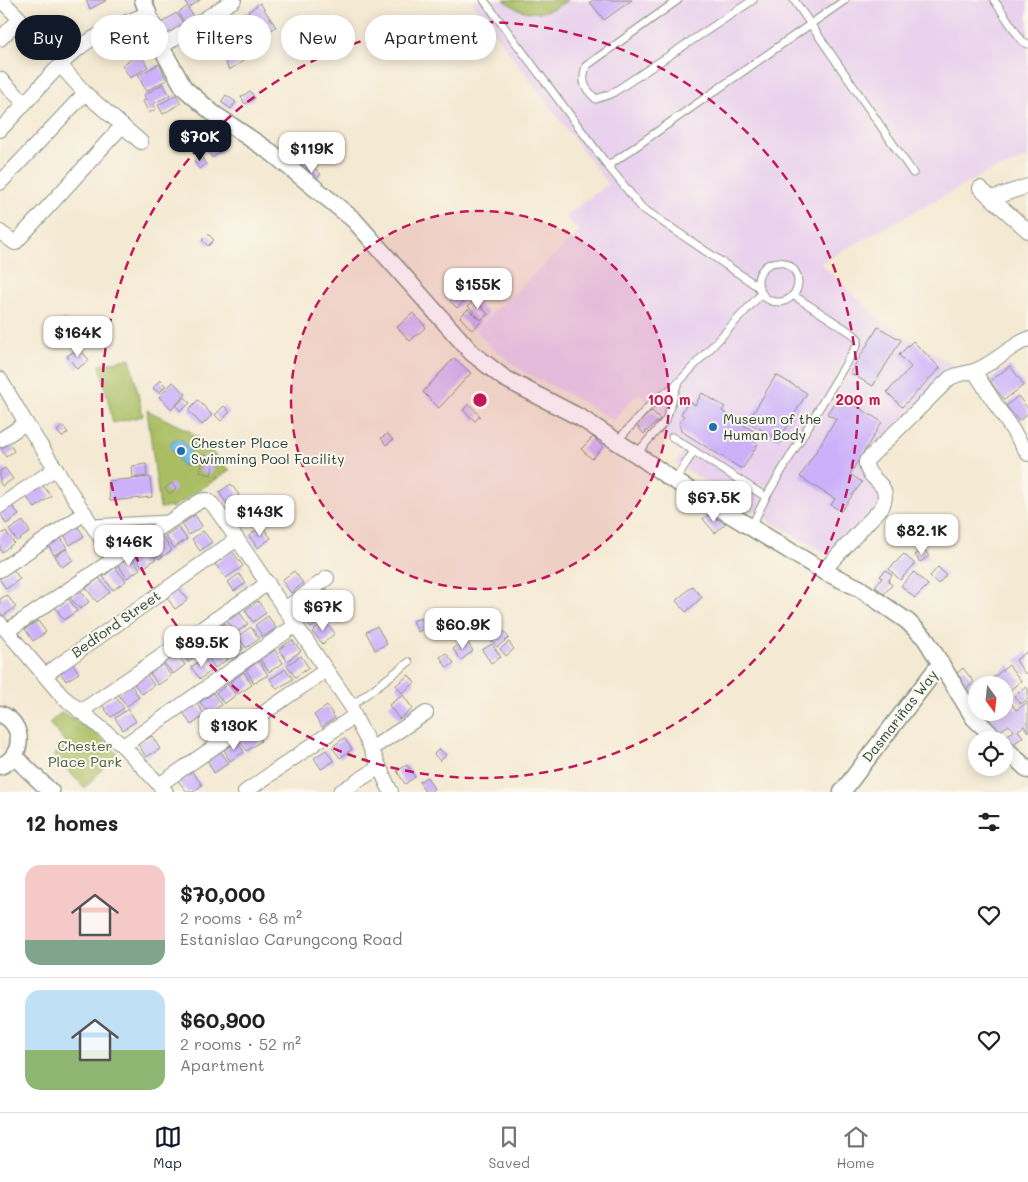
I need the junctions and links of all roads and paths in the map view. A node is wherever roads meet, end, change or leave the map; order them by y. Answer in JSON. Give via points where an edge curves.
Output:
{"nodes":[{"id":1,"x":1,"y":0,"type":"edge"},
{"id":2,"x":234,"y":0,"type":"edge"},
{"id":3,"x":484,"y":0,"type":"edge"},
{"id":4,"x":678,"y":0,"type":"edge"},
{"id":5,"x":753,"y":0,"type":"edge"},
{"id":6,"x":794,"y":0,"type":"edge"},
{"id":7,"x":845,"y":0,"type":"edge"},
{"id":8,"x":994,"y":0,"type":"edge"},
{"id":9,"x":146,"y":6,"type":"edge"},
{"id":10,"x":810,"y":24,"type":"junction"},
{"id":11,"x":0,"y":40,"type":"edge"},
{"id":12,"x":168,"y":42,"type":"edge"},
{"id":13,"x":1028,"y":44,"type":"edge"},
{"id":14,"x":168,"y":59,"type":"edge"},
{"id":15,"x":61,"y":66,"type":"junction"},
{"id":16,"x":0,"y":79,"type":"edge"},
{"id":17,"x":85,"y":93,"type":"junction"},
{"id":18,"x":25,"y":103,"type":"junction"},
{"id":19,"x":122,"y":126,"type":"junction"},
{"id":20,"x":0,"y":130,"type":"edge"},
{"id":21,"x":141,"y":142,"type":"dead end"},
{"id":22,"x":608,"y":166,"type":"junction"},
{"id":23,"x":913,"y":173,"type":"dead end"},
{"id":24,"x":0,"y":183,"type":"edge"},
{"id":25,"x":1028,"y":186,"type":"edge"},
{"id":26,"x":980,"y":188,"type":"dead end"},
{"id":27,"x":992,"y":198,"type":"junction"},
{"id":28,"x":1028,"y":231,"type":"edge"},
{"id":29,"x":0,"y":232,"type":"edge"},
{"id":30,"x":761,"y":291,"type":"junction"},
{"id":31,"x":793,"y":295,"type":"junction"},
{"id":32,"x":1028,"y":339,"type":"edge"},
{"id":33,"x":974,"y":371,"type":"junction"},
{"id":34,"x":0,"y":379,"type":"edge"},
{"id":35,"x":677,"y":384,"type":"junction"},
{"id":36,"x":26,"y":423,"type":"junction"},
{"id":37,"x":672,"y":437,"type":"dead end"},
{"id":38,"x":0,"y":440,"type":"edge"},
{"id":39,"x":617,"y":442,"type":"junction"},
{"id":40,"x":694,"y":451,"type":"junction"},
{"id":41,"x":636,"y":454,"type":"junction"},
{"id":42,"x":1028,"y":454,"type":"edge"},
{"id":43,"x":56,"y":468,"type":"junction"},
{"id":44,"x":675,"y":481,"type":"junction"},
{"id":45,"x":766,"y":497,"type":"junction"},
{"id":46,"x":0,"y":506,"type":"edge"},
{"id":47,"x":88,"y":518,"type":"junction"},
{"id":48,"x":173,"y":519,"type":"junction"},
{"id":49,"x":750,"y":528,"type":"junction"},
{"id":50,"x":237,"y":538,"type":"junction"},
{"id":51,"x":114,"y":558,"type":"junction"},
{"id":52,"x":0,"y":570,"type":"edge"},
{"id":53,"x":823,"y":571,"type":"junction"},
{"id":54,"x":327,"y":578,"type":"dead end"},
{"id":55,"x":268,"y":582,"type":"junction"},
{"id":56,"x":285,"y":609,"type":"junction"},
{"id":57,"x":296,"y":625,"type":"junction"},
{"id":58,"x":3,"y":627,"type":"edge"},
{"id":59,"x":409,"y":662,"type":"dead end"},
{"id":60,"x":940,"y":664,"type":"junction"},
{"id":61,"x":326,"y":670,"type":"junction"},
{"id":62,"x":45,"y":674,"type":"junction"},
{"id":63,"x":352,"y":711,"type":"junction"},
{"id":64,"x":80,"y":712,"type":"junction"},
{"id":65,"x":426,"y":713,"type":"dead end"},
{"id":66,"x":0,"y":714,"type":"edge"},
{"id":67,"x":988,"y":731,"type":"edge"},
{"id":68,"x":123,"y":746,"type":"junction"},
{"id":69,"x":372,"y":749,"type":"junction"},
{"id":70,"x":14,"y":756,"type":"junction"},
{"id":71,"x":1013,"y":756,"type":"edge"},
{"id":72,"x":0,"y":766,"type":"edge"},
{"id":73,"x":378,"y":768,"type":"junction"},
{"id":74,"x":1028,"y":770,"type":"edge"},
{"id":75,"x":163,"y":788,"type":"edge"},
{"id":76,"x":50,"y":792,"type":"edge"},
{"id":77,"x":245,"y":792,"type":"edge"},
{"id":78,"x":340,"y":792,"type":"edge"},
{"id":79,"x":391,"y":792,"type":"edge"},
{"id":80,"x":842,"y":792,"type":"edge"}],
"edges":[{"from":1,"to":11,"type":"street","via":[[20,19]]},
{"from":2,"to":12,"type":"street"},
{"from":3,"to":22,"type":"lane"},
{"from":4,"to":5,"type":"lane","via":[[586,66],[582,77],[587,91],[596,99],[611,94]]},
{"from":6,"to":10,"type":"lane"},
{"from":7,"to":10,"type":"lane"},
{"from":8,"to":13,"type":"lane","via":[[1022,41]]},
{"from":9,"to":15,"type":"street","via":[[83,45]]},
{"from":10,"to":22,"type":"lane"},
{"from":10,"to":23,"type":"lane"},
{"from":14,"to":39,"type":"street","via":[[184,88],[214,114],[272,153],[354,220],[479,359],[504,378],[581,418]]},
{"from":15,"to":17,"type":"street"},
{"from":15,"to":18,"type":"street"},
{"from":16,"to":18,"type":"street"},
{"from":17,"to":19,"type":"street"},
{"from":17,"to":24,"type":"street"},
{"from":18,"to":20,"type":"street"},
{"from":19,"to":21,"type":"street"},
{"from":19,"to":29,"type":"street","via":[[15,242]]},
{"from":22,"to":30,"type":"lane","via":[[642,208]]},
{"from":25,"to":27,"type":"street"},
{"from":26,"to":27,"type":"street"},
{"from":27,"to":28,"type":"street"},
{"from":30,"to":31,"type":"lane","via":[[778,302]]},
{"from":30,"to":31,"type":"lane","via":[[759,277],[766,267],[777,262],[784,263],[797,275],[798,288]]},
{"from":30,"to":35,"type":"lane"},
{"from":31,"to":45,"type":"lane","via":[[858,339]]},
{"from":32,"to":33,"type":"street","via":[[1017,343],[984,368]]},
{"from":33,"to":42,"type":"street"},
{"from":33,"to":53,"type":"street","via":[[950,378],[866,461],[867,471],[884,488],[882,508]]},
{"from":34,"to":36,"type":"street"},
{"from":35,"to":39,"type":"lane","via":[[650,405]]},
{"from":35,"to":41,"type":"lane","via":[[666,420]]},
{"from":36,"to":38,"type":"street"},
{"from":36,"to":43,"type":"street"},
{"from":37,"to":40,"type":"lane"},
{"from":39,"to":41,"type":"street"},
{"from":40,"to":44,"type":"lane"},
{"from":40,"to":45,"type":"lane"},
{"from":41,"to":44,"type":"street"},
{"from":43,"to":46,"type":"street"},
{"from":43,"to":47,"type":"street"},
{"from":44,"to":49,"type":"street"},
{"from":45,"to":49,"type":"lane"},
{"from":47,"to":48,"type":"lane"},
{"from":47,"to":51,"type":"street"},
{"from":47,"to":52,"type":"street"},
{"from":48,"to":50,"type":"street","via":[[200,501],[207,500]]},
{"from":48,"to":51,"type":"street"},
{"from":49,"to":53,"type":"street"},
{"from":50,"to":55,"type":"street"},
{"from":50,"to":62,"type":"street","name":"Bedford Street"},
{"from":51,"to":58,"type":"street"},
{"from":53,"to":60,"type":"street","via":[[858,588],[907,621],[925,638]]},
{"from":54,"to":56,"type":"street"},
{"from":55,"to":56,"type":"street"},
{"from":55,"to":64,"type":"street"},
{"from":56,"to":57,"type":"street"},
{"from":57,"to":61,"type":"street"},
{"from":57,"to":68,"type":"street"},
{"from":58,"to":62,"type":"street"},
{"from":59,"to":63,"type":"lane"},
{"from":60,"to":67,"type":"street","via":[[974,718]]},
{"from":60,"to":80,"type":"street","name":"Dasmariñas Way"},
{"from":61,"to":63,"type":"street"},
{"from":61,"to":75,"type":"street"},
{"from":62,"to":64,"type":"street"},
{"from":63,"to":69,"type":"street"},
{"from":63,"to":77,"type":"street"},
{"from":64,"to":68,"type":"street"},
{"from":65,"to":69,"type":"street"},
{"from":66,"to":70,"type":"street","via":[[12,721],[19,734]]},
{"from":68,"to":75,"type":"street"},
{"from":69,"to":73,"type":"street"},
{"from":70,"to":72,"type":"street"},
{"from":70,"to":76,"type":"street"},
{"from":71,"to":74,"type":"street"},
{"from":73,"to":78,"type":"street"},
{"from":73,"to":79,"type":"street"}]}
